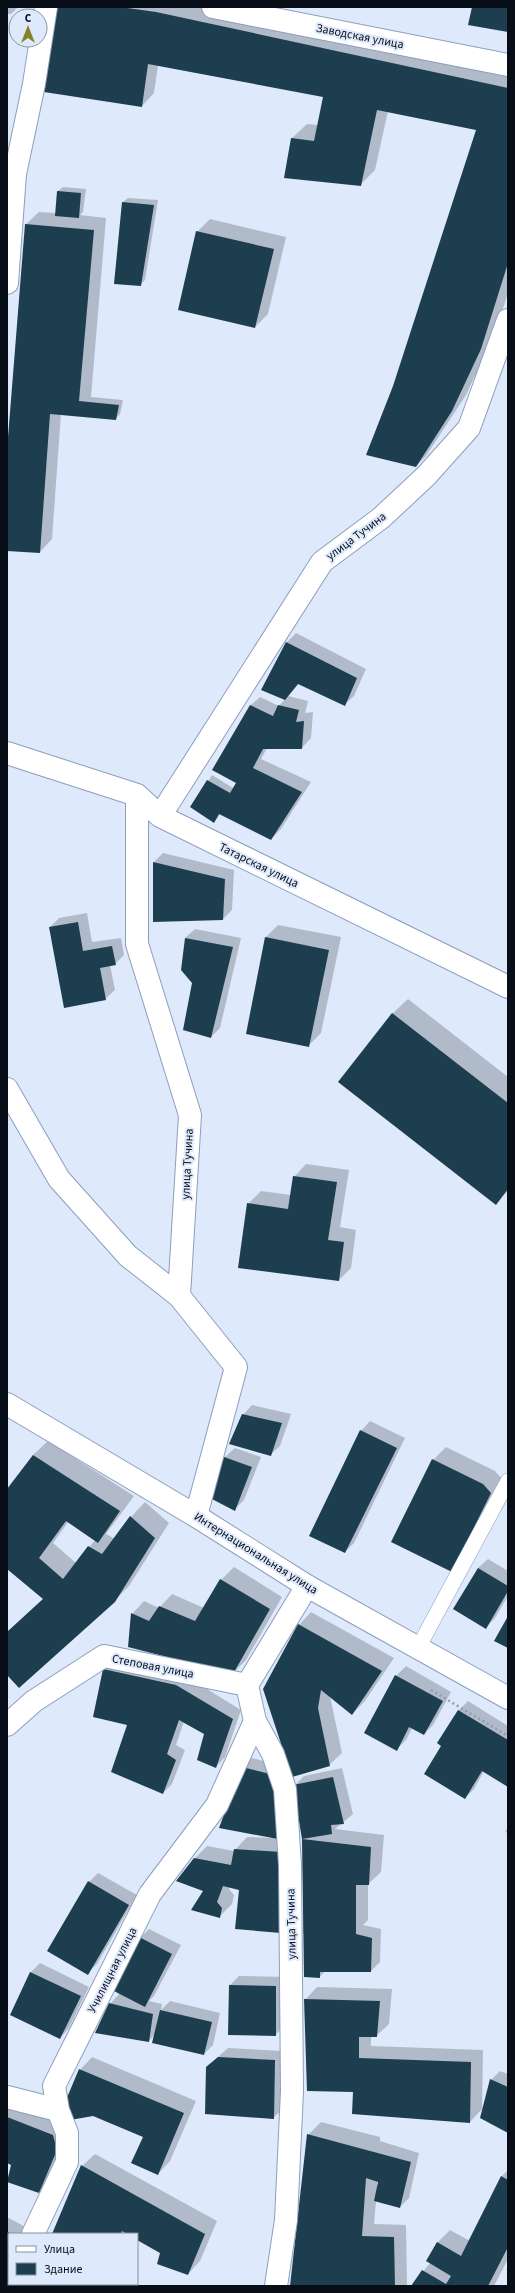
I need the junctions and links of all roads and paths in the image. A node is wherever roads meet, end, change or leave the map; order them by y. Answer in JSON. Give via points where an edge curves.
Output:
{"nodes":[{"id":1,"x":46,"y":7,"type":"edge"},
{"id":2,"x":213,"y":7,"type":"edge"},
{"id":3,"x":294,"y":15,"type":"edge"},
{"id":4,"x":508,"y":65,"type":"edge"},
{"id":5,"x":11,"y":173,"type":"edge"},
{"id":6,"x":7,"y":283,"type":"edge"},
{"id":7,"x":508,"y":320,"type":"edge"},
{"id":8,"x":7,"y":753,"type":"edge"},
{"id":9,"x":137,"y":795,"type":"junction"},
{"id":10,"x":160,"y":816,"type":"junction"},
{"id":11,"x":508,"y":987,"type":"edge"},
{"id":12,"x":7,"y":1089,"type":"edge"},
{"id":13,"x":179,"y":1296,"type":"junction"},
{"id":14,"x":7,"y":1404,"type":"edge"},
{"id":15,"x":508,"y":1481,"type":"edge"},
{"id":16,"x":196,"y":1516,"type":"junction"},
{"id":17,"x":307,"y":1586,"type":"junction"},
{"id":18,"x":418,"y":1648,"type":"junction"},
{"id":19,"x":247,"y":1685,"type":"junction"},
{"id":20,"x":508,"y":1698,"type":"edge"},
{"id":21,"x":255,"y":1721,"type":"junction"},
{"id":22,"x":7,"y":1725,"type":"edge"},
{"id":23,"x":7,"y":2097,"type":"edge"},
{"id":24,"x":58,"y":2110,"type":"junction"},
{"id":25,"x":33,"y":2233,"type":"edge"},
{"id":26,"x":276,"y":2286,"type":"edge"}],
"edges":[{"from":1,"to":5,"type":"street","via":[[34,84]]},
{"from":2,"to":3,"type":"street","name":"Заводская улица"},
{"from":3,"to":4,"type":"street","name":"Заводская улица"},
{"from":5,"to":6,"type":"street"},
{"from":7,"to":10,"type":"street","name":"улица Тучина","via":[[469,428],[426,476],[381,518],[322,562]]},
{"from":8,"to":9,"type":"street","name":"Татарская улица"},
{"from":9,"to":10,"type":"street","name":"Татарская улица"},
{"from":9,"to":13,"type":"street","name":"улица Тучина","via":[[137,944],[190,1115]]},
{"from":10,"to":11,"type":"street","name":"Татарская улица"},
{"from":12,"to":13,"type":"street","via":[[59,1179],[128,1256]]},
{"from":13,"to":16,"type":"street","via":[[236,1368]]},
{"from":14,"to":16,"type":"street","name":"Интернациональная улица"},
{"from":15,"to":18,"type":"lane"},
{"from":16,"to":17,"type":"street","name":"Интернациональная улица"},
{"from":17,"to":18,"type":"street","name":"Интернациональная улица"},
{"from":17,"to":19,"type":"street"},
{"from":18,"to":20,"type":"street","name":"Интернациональная улица"},
{"from":19,"to":21,"type":"street","name":"улица Тучина"},
{"from":19,"to":22,"type":"street","name":"Степовая улица","via":[[104,1656],[34,1702]]},
{"from":21,"to":24,"type":"street","name":"Училищная улица","via":[[217,1805],[150,1894],[54,2086]]},
{"from":21,"to":26,"type":"street","name":"улица Тучина","via":[[272,1754],[285,1789],[290,1866],[292,2091],[286,2220]]},
{"from":23,"to":24,"type":"street"},
{"from":24,"to":25,"type":"street","name":"Училищная улица","via":[[67,2133],[67,2162]]}]}
